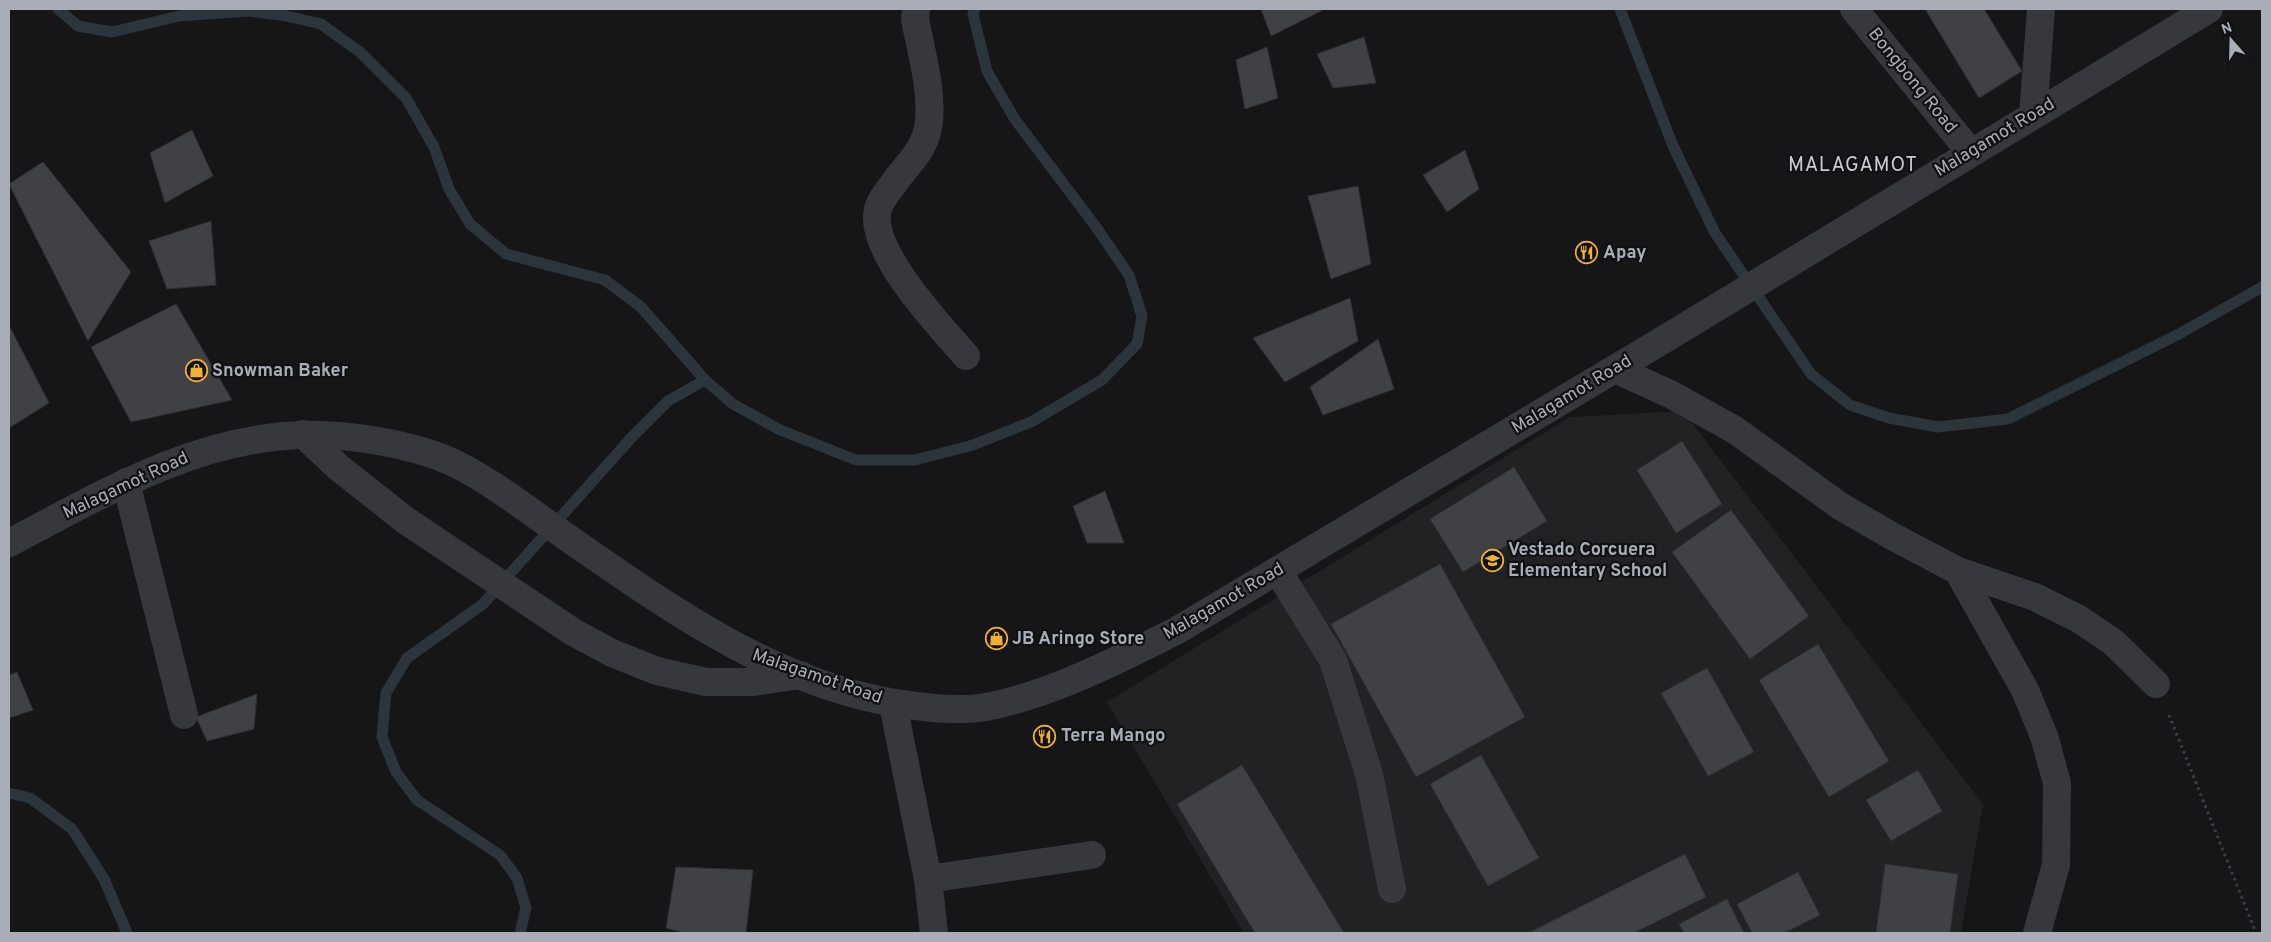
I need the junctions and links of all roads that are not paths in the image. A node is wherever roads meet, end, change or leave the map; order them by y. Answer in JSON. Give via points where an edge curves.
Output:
{"nodes":[{"id":1,"x":916,"y":9,"type":"edge"},
{"id":2,"x":1854,"y":9,"type":"edge"},
{"id":3,"x":2041,"y":9,"type":"edge"},
{"id":4,"x":2209,"y":9,"type":"edge"},
{"id":5,"x":2033,"y":115,"type":"junction"},
{"id":6,"x":1971,"y":153,"type":"junction"},
{"id":7,"x":966,"y":356,"type":"dead end"},
{"id":8,"x":1615,"y":369,"type":"junction"},
{"id":9,"x":303,"y":434,"type":"junction"},
{"id":10,"x":126,"y":482,"type":"junction"},
{"id":11,"x":9,"y":543,"type":"edge"},
{"id":12,"x":1278,"y":571,"type":"junction"},
{"id":13,"x":1958,"y":571,"type":"junction"},
{"id":14,"x":800,"y":675,"type":"junction"},
{"id":15,"x":2156,"y":684,"type":"road end"},
{"id":16,"x":893,"y":704,"type":"junction"},
{"id":17,"x":184,"y":715,"type":"dead end"},
{"id":18,"x":1092,"y":855,"type":"dead end"},
{"id":19,"x":928,"y":879,"type":"junction"},
{"id":20,"x":1392,"y":890,"type":"dead end"},
{"id":21,"x":934,"y":933,"type":"edge"},
{"id":22,"x":2037,"y":933,"type":"edge"}],
"edges":[{"from":1,"to":7,"type":"street","via":[[928,90],[929,122],[921,149],[878,208],[877,224],[889,256],[908,287]]},
{"from":2,"to":6,"type":"street","name":"Bongbong Road"},
{"from":3,"to":5,"type":"street"},
{"from":4,"to":5,"type":"street","name":"Malagamot Road"},
{"from":5,"to":6,"type":"street","name":"Malagamot Road"},
{"from":6,"to":8,"type":"street","name":"Malagamot Road"},
{"from":8,"to":12,"type":"street","name":"Malagamot Road"},
{"from":8,"to":13,"type":"street","via":[[1706,412],[1840,506]]},
{"from":9,"to":10,"type":"street","name":"Malagamot Road","via":[[215,448],[168,463]]},
{"from":9,"to":14,"type":"street","name":"Malagamot Road","via":[[409,447],[454,463],[492,485],[681,615],[743,650]]},
{"from":9,"to":14,"type":"street","via":[[371,494],[573,632],[612,653],[657,670],[706,682],[753,682]]},
{"from":10,"to":11,"type":"street","name":"Malagamot Road"},
{"from":10,"to":17,"type":"street"},
{"from":12,"to":16,"type":"street","name":"Malagamot Road","via":[[1176,631],[1116,661],[1029,696],[984,707],[942,709]]},
{"from":12,"to":20,"type":"street","via":[[1332,660],[1369,774]]},
{"from":13,"to":15,"type":"street","via":[[2035,597],[2079,619],[2113,642]]},
{"from":13,"to":22,"type":"street","via":[[2025,690],[2044,736],[2057,783],[2056,865]]},
{"from":14,"to":16,"type":"street","name":"Malagamot Road"},
{"from":16,"to":19,"type":"street"},
{"from":18,"to":19,"type":"street"},
{"from":19,"to":21,"type":"street"}]}
